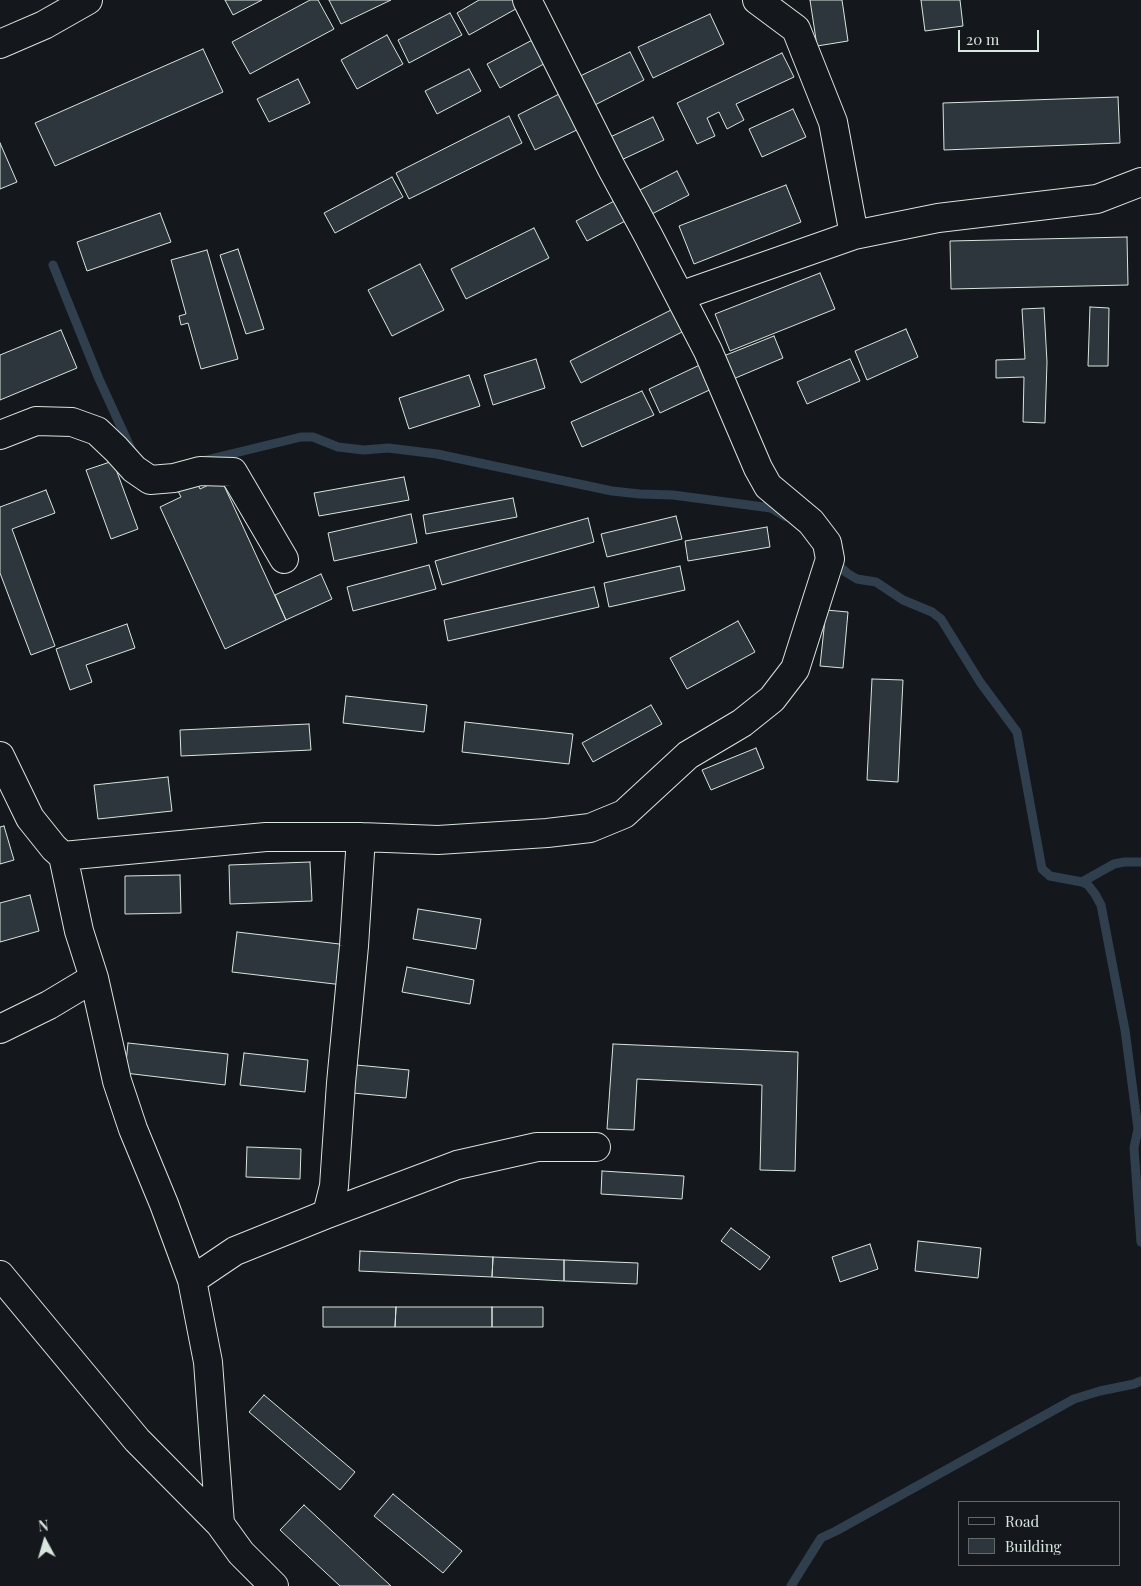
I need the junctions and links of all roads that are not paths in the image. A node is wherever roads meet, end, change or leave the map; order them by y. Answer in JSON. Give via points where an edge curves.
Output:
{"nodes":[{"id":1,"x":88,"y":0,"type":"edge"},
{"id":2,"x":527,"y":0,"type":"edge"},
{"id":3,"x":757,"y":0,"type":"edge"},
{"id":4,"x":0,"y":44,"type":"edge"},
{"id":5,"x":1141,"y":182,"type":"edge"},
{"id":6,"x":854,"y":235,"type":"junction"},
{"id":7,"x":680,"y":296,"type":"junction"},
{"id":8,"x":0,"y":435,"type":"edge"},
{"id":9,"x":284,"y":559,"type":"dead end"},
{"id":10,"x":0,"y":756,"type":"edge"},
{"id":11,"x":361,"y":837,"type":"junction"},
{"id":12,"x":63,"y":856,"type":"junction"},
{"id":13,"x":94,"y":978,"type":"junction"},
{"id":14,"x":0,"y":1029,"type":"edge"},
{"id":15,"x":596,"y":1147,"type":"dead end"},
{"id":16,"x":327,"y":1214,"type":"junction"},
{"id":17,"x":0,"y":1275,"type":"edge"},
{"id":18,"x":192,"y":1280,"type":"junction"},
{"id":19,"x":220,"y":1524,"type":"junction"},
{"id":20,"x":274,"y":1586,"type":"edge"}],
"edges":[{"from":1,"to":4,"type":"street","via":[[44,25]]},
{"from":2,"to":7,"type":"street"},
{"from":3,"to":6,"type":"street","via":[[796,29],[833,122]]},
{"from":5,"to":6,"type":"street","via":[[1097,199],[938,218]]},
{"from":6,"to":7,"type":"street"},
{"from":7,"to":11,"type":"street","via":[[768,486],[811,522],[828,543],[830,559],[795,669],[772,699],[742,723],[688,755],[624,814],[590,828],[438,840]]},
{"from":8,"to":9,"type":"street","via":[[36,421],[72,422],[97,430],[134,469],[150,480],[200,471],[233,472]]},
{"from":10,"to":12,"type":"street","via":[[30,818]]},
{"from":11,"to":12,"type":"street","via":[[266,838]]},
{"from":11,"to":16,"type":"street","via":[[334,1186]]},
{"from":12,"to":13,"type":"street","via":[[79,931]]},
{"from":13,"to":14,"type":"street"},
{"from":13,"to":18,"type":"street","via":[[116,1081]]},
{"from":15,"to":16,"type":"street","via":[[537,1147],[457,1166]]},
{"from":16,"to":18,"type":"street","via":[[235,1250]]},
{"from":17,"to":19,"type":"street","via":[[137,1440]]},
{"from":18,"to":19,"type":"street","via":[[208,1362]]},
{"from":19,"to":20,"type":"street","via":[[241,1553]]}]}
